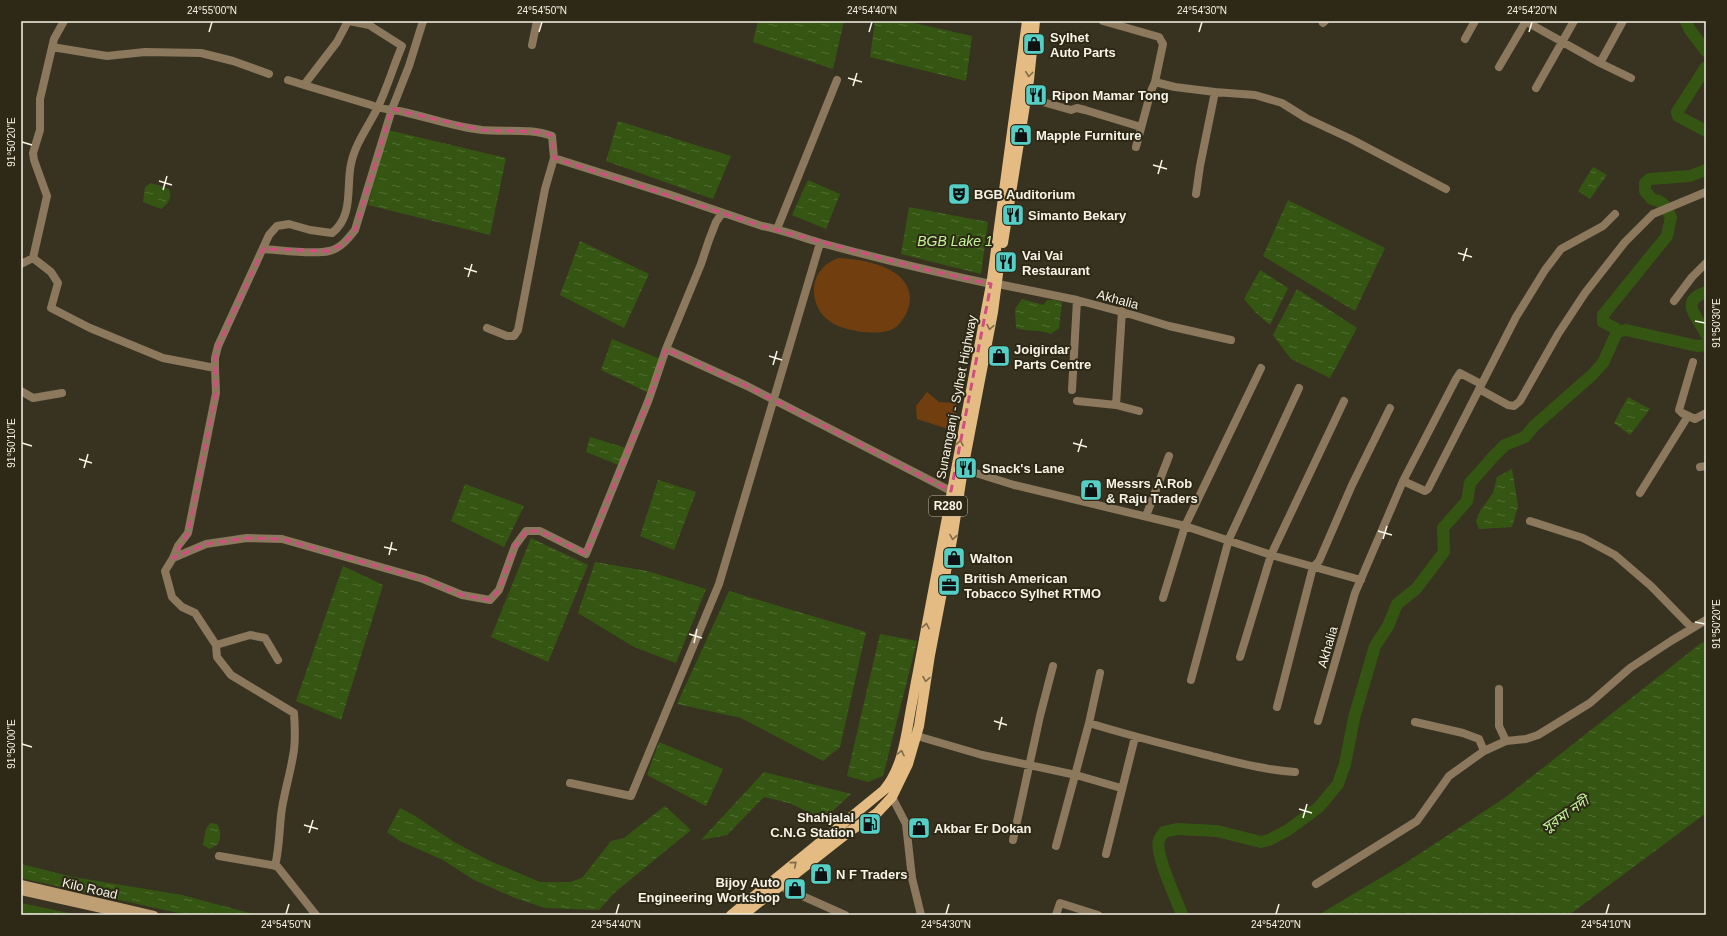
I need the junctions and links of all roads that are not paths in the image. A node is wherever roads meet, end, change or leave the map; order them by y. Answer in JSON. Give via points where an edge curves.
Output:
{"nodes":[{"id":1,"x":64,"y":21,"type":"edge"},
{"id":2,"x":348,"y":21,"type":"edge"},
{"id":3,"x":423,"y":21,"type":"edge"},
{"id":4,"x":537,"y":21,"type":"edge"},
{"id":5,"x":1027,"y":21,"type":"edge"},
{"id":6,"x":1035,"y":21,"type":"edge"},
{"id":7,"x":1103,"y":21,"type":"edge"},
{"id":8,"x":1475,"y":21,"type":"edge"},
{"id":9,"x":1525,"y":21,"type":"edge"},
{"id":10,"x":1574,"y":21,"type":"edge"},
{"id":11,"x":1623,"y":21,"type":"edge"},
{"id":12,"x":1465,"y":39,"type":"dead end"},
{"id":13,"x":1562,"y":42,"type":"junction"},
{"id":14,"x":532,"y":45,"type":"dead end"},
{"id":15,"x":52,"y":47,"type":"junction"},
{"id":16,"x":1600,"y":63,"type":"junction"},
{"id":17,"x":1499,"y":67,"type":"dead end"},
{"id":18,"x":269,"y":74,"type":"dead end"},
{"id":19,"x":1631,"y":78,"type":"dead end"},
{"id":20,"x":288,"y":80,"type":"dead end"},
{"id":21,"x":837,"y":80,"type":"dead end"},
{"id":22,"x":1155,"y":82,"type":"junction"},
{"id":23,"x":304,"y":85,"type":"junction"},
{"id":24,"x":1536,"y":88,"type":"dead end"},
{"id":25,"x":1215,"y":92,"type":"junction"},
{"id":26,"x":1025,"y":97,"type":"junction"},
{"id":27,"x":377,"y":108,"type":"junction"},
{"id":28,"x":392,"y":109,"type":"junction"},
{"id":29,"x":1141,"y":127,"type":"junction"},
{"id":30,"x":1136,"y":147,"type":"dead end"},
{"id":31,"x":554,"y":158,"type":"junction"},
{"id":32,"x":1446,"y":189,"type":"dead end"},
{"id":33,"x":1706,"y":192,"type":"edge"},
{"id":34,"x":1196,"y":194,"type":"dead end"},
{"id":35,"x":722,"y":213,"type":"junction"},
{"id":36,"x":1615,"y":214,"type":"dead end"},
{"id":37,"x":777,"y":229,"type":"junction"},
{"id":38,"x":820,"y":243,"type":"junction"},
{"id":39,"x":263,"y":249,"type":"junction"},
{"id":40,"x":33,"y":258,"type":"junction"},
{"id":41,"x":1706,"y":263,"type":"edge"},
{"id":42,"x":21,"y":264,"type":"edge"},
{"id":43,"x":994,"y":284,"type":"junction"},
{"id":44,"x":1077,"y":300,"type":"junction"},
{"id":45,"x":1674,"y":300,"type":"dead end"},
{"id":46,"x":1122,"y":312,"type":"junction"},
{"id":47,"x":487,"y":328,"type":"dead end"},
{"id":48,"x":1231,"y":340,"type":"dead end"},
{"id":49,"x":666,"y":349,"type":"junction"},
{"id":50,"x":1692,"y":362,"type":"dead end"},
{"id":51,"x":214,"y":368,"type":"junction"},
{"id":52,"x":1261,"y":368,"type":"dead end"},
{"id":53,"x":1480,"y":387,"type":"junction"},
{"id":54,"x":1299,"y":388,"type":"dead end"},
{"id":55,"x":1072,"y":390,"type":"dead end"},
{"id":56,"x":21,"y":391,"type":"edge"},
{"id":57,"x":62,"y":394,"type":"dead end"},
{"id":58,"x":772,"y":399,"type":"junction"},
{"id":59,"x":1077,"y":401,"type":"dead end"},
{"id":60,"x":1344,"y":401,"type":"dead end"},
{"id":61,"x":1116,"y":405,"type":"junction"},
{"id":62,"x":1390,"y":408,"type":"dead end"},
{"id":63,"x":1139,"y":412,"type":"dead end"},
{"id":64,"x":1706,"y":413,"type":"edge"},
{"id":65,"x":1688,"y":416,"type":"junction"},
{"id":66,"x":1169,"y":456,"type":"dead end"},
{"id":67,"x":963,"y":469,"type":"junction"},
{"id":68,"x":1403,"y":481,"type":"junction"},
{"id":69,"x":951,"y":491,"type":"junction"},
{"id":70,"x":1640,"y":493,"type":"dead end"},
{"id":71,"x":1146,"y":516,"type":"junction"},
{"id":72,"x":1530,"y":521,"type":"dead end"},
{"id":73,"x":1185,"y":526,"type":"junction"},
{"id":74,"x":1229,"y":539,"type":"junction"},
{"id":75,"x":1272,"y":555,"type":"junction"},
{"id":76,"x":173,"y":558,"type":"junction"},
{"id":77,"x":1313,"y":567,"type":"junction"},
{"id":78,"x":1361,"y":580,"type":"junction"},
{"id":79,"x":1163,"y":598,"type":"dead end"},
{"id":80,"x":1706,"y":620,"type":"edge"},
{"id":81,"x":1692,"y":628,"type":"junction"},
{"id":82,"x":216,"y":645,"type":"junction"},
{"id":83,"x":1240,"y":657,"type":"dead end"},
{"id":84,"x":278,"y":660,"type":"dead end"},
{"id":85,"x":1053,"y":666,"type":"dead end"},
{"id":86,"x":1100,"y":673,"type":"dead end"},
{"id":87,"x":1191,"y":680,"type":"dead end"},
{"id":88,"x":1499,"y":689,"type":"dead end"},
{"id":89,"x":1277,"y":707,"type":"dead end"},
{"id":90,"x":1318,"y":721,"type":"dead end"},
{"id":91,"x":1416,"y":722,"type":"dead end"},
{"id":92,"x":1089,"y":723,"type":"junction"},
{"id":93,"x":917,"y":736,"type":"junction"},
{"id":94,"x":1135,"y":737,"type":"junction"},
{"id":95,"x":1506,"y":741,"type":"junction"},
{"id":96,"x":1484,"y":751,"type":"junction"},
{"id":97,"x":1030,"y":764,"type":"junction"},
{"id":98,"x":1294,"y":772,"type":"dead end"},
{"id":99,"x":1076,"y":775,"type":"junction"},
{"id":100,"x":570,"y":783,"type":"dead end"},
{"id":101,"x":1122,"y":788,"type":"junction"},
{"id":102,"x":892,"y":797,"type":"junction"},
{"id":103,"x":1013,"y":840,"type":"dead end"},
{"id":104,"x":1056,"y":846,"type":"dead end"},
{"id":105,"x":1106,"y":854,"type":"dead end"},
{"id":106,"x":219,"y":856,"type":"dead end"},
{"id":107,"x":275,"y":866,"type":"junction"},
{"id":108,"x":21,"y":884,"type":"edge"},
{"id":109,"x":1316,"y":884,"type":"dead end"},
{"id":110,"x":780,"y":886,"type":"junction"},
{"id":111,"x":21,"y":891,"type":"edge"},
{"id":112,"x":129,"y":915,"type":"edge"},
{"id":113,"x":154,"y":915,"type":"edge"},
{"id":114,"x":316,"y":915,"type":"edge"},
{"id":115,"x":731,"y":915,"type":"edge"},
{"id":116,"x":743,"y":915,"type":"edge"},
{"id":117,"x":846,"y":915,"type":"edge"},
{"id":118,"x":921,"y":915,"type":"edge"},
{"id":119,"x":1056,"y":915,"type":"edge"},
{"id":120,"x":1098,"y":915,"type":"edge"}],
"edges":[{"from":1,"to":15,"type":"street"},
{"from":2,"to":23,"type":"street","via":[[337,42]]},
{"from":2,"to":27,"type":"street","via":[[369,25],[402,46]]},
{"from":3,"to":28,"type":"street"},
{"from":4,"to":14,"type":"street"},
{"from":5,"to":43,"type":"main road","name":"Sunamganj - Sylhet Highway","number":"R280"},
{"from":6,"to":26,"type":"main road","name":"Sunamganj - Sylhet Highway","number":"R280","one_way":true},
{"from":7,"to":22,"type":"street","via":[[1162,40]]},
{"from":8,"to":12,"type":"street"},
{"from":9,"to":13,"type":"street"},
{"from":9,"to":17,"type":"street"},
{"from":10,"to":13,"type":"street"},
{"from":11,"to":16,"type":"street"},
{"from":13,"to":16,"type":"street"},
{"from":13,"to":24,"type":"street"},
{"from":15,"to":18,"type":"street","via":[[107,56],[145,52],[201,53]]},
{"from":15,"to":40,"type":"street","via":[[40,99],[40,130],[34,153],[46,196]]},
{"from":16,"to":19,"type":"street"},
{"from":20,"to":23,"type":"street"},
{"from":21,"to":37,"type":"street"},
{"from":22,"to":25,"type":"street"},
{"from":22,"to":29,"type":"street"},
{"from":23,"to":27,"type":"street"},
{"from":25,"to":32,"type":"street","via":[[1255,95],[1282,103],[1306,118]]},
{"from":25,"to":34,"type":"street"},
{"from":26,"to":29,"type":"street","via":[[1071,110],[1085,110]]},
{"from":26,"to":43,"type":"main road","name":"Sunamganj - Sylhet Highway","number":"R280"},
{"from":27,"to":28,"type":"street"},
{"from":27,"to":39,"type":"street","via":[[354,153],[348,205],[339,228],[332,233],[290,224],[277,226],[269,235]]},
{"from":28,"to":31,"type":"street","via":[[456,126],[482,130],[542,132],[552,136]]},
{"from":28,"to":39,"type":"street","via":[[355,230],[344,244],[329,252]]},
{"from":29,"to":30,"type":"street"},
{"from":31,"to":35,"type":"street","name":"Akhalia"},
{"from":31,"to":47,"type":"street","via":[[545,189],[518,330],[514,336],[506,336]]},
{"from":33,"to":53,"type":"street","via":[[1653,214],[1639,227],[1604,267],[1558,334],[1520,401],[1514,406],[1508,405]]},
{"from":35,"to":37,"type":"street","name":"Akhalia"},
{"from":35,"to":49,"type":"street","via":[[716,222]]},
{"from":36,"to":53,"type":"street","via":[[1603,226],[1560,249],[1516,317]]},
{"from":37,"to":38,"type":"street","name":"Akhalia"},
{"from":38,"to":43,"type":"street","name":"Akhalia"},
{"from":38,"to":58,"type":"street"},
{"from":39,"to":51,"type":"street","via":[[218,346]]},
{"from":40,"to":42,"type":"street"},
{"from":40,"to":51,"type":"street","via":[[51,272],[58,283],[51,305],[53,309],[90,328],[163,358]]},
{"from":41,"to":45,"type":"street"},
{"from":43,"to":44,"type":"street","name":"Akhalia"},
{"from":43,"to":67,"type":"main road","name":"Sunamganj - Sylhet Highway","number":"R280","one_way":true},
{"from":69,"to":43,"type":"main road","name":"Sunamganj - Sylhet Highway","number":"R280","one_way":true},
{"from":44,"to":46,"type":"street","name":"Akhalia"},
{"from":44,"to":55,"type":"street"},
{"from":46,"to":48,"type":"street","name":"Akhalia"},
{"from":46,"to":61,"type":"street"},
{"from":49,"to":58,"type":"street"},
{"from":49,"to":76,"type":"street","via":[[649,399],[586,554],[540,531],[526,531],[515,546],[499,590],[490,600],[462,595],[423,579],[282,539],[247,538],[206,544]]},
{"from":50,"to":65,"type":"street","via":[[1679,410]]},
{"from":51,"to":76,"type":"street","via":[[216,393],[188,533]]},
{"from":52,"to":73,"type":"street"},
{"from":53,"to":68,"type":"street","via":[[1428,489],[1425,491]]},
{"from":53,"to":68,"type":"street","name":"Akhalia","via":[[1460,374]]},
{"from":54,"to":74,"type":"street"},
{"from":56,"to":57,"type":"street","via":[[33,398]]},
{"from":58,"to":69,"type":"street"},
{"from":58,"to":100,"type":"street","via":[[718,584],[631,796]]},
{"from":59,"to":61,"type":"street"},
{"from":60,"to":75,"type":"street"},
{"from":61,"to":63,"type":"street"},
{"from":62,"to":77,"type":"street","via":[[1352,485],[1319,561]]},
{"from":64,"to":65,"type":"street","via":[[1695,419]]},
{"from":65,"to":70,"type":"street"},
{"from":66,"to":71,"type":"street"},
{"from":67,"to":71,"type":"street","via":[[1014,485]]},
{"from":67,"to":93,"type":"main road","name":"Sunamganj - Sylhet Highway","number":"R280","one_way":true},
{"from":68,"to":78,"type":"street","name":"Akhalia"},
{"from":115,"to":69,"type":"main road","name":"Sunamganj - Sylhet Highway","number":"R280","one_way":true,"via":[[884,790],[893,779],[912,703]]},
{"from":71,"to":73,"type":"street"},
{"from":72,"to":81,"type":"street","via":[[1583,538],[1615,555],[1651,586]]},
{"from":73,"to":74,"type":"street"},
{"from":73,"to":79,"type":"street"},
{"from":74,"to":75,"type":"street"},
{"from":74,"to":87,"type":"street"},
{"from":75,"to":77,"type":"street"},
{"from":75,"to":83,"type":"street"},
{"from":76,"to":82,"type":"street","via":[[166,571],[172,597],[182,607],[195,613]]},
{"from":77,"to":78,"type":"street"},
{"from":77,"to":89,"type":"street"},
{"from":78,"to":90,"type":"street","name":"Akhalia","via":[[1341,638]]},
{"from":80,"to":81,"type":"street"},
{"from":81,"to":95,"type":"street","via":[[1630,668],[1590,703],[1538,735]]},
{"from":82,"to":84,"type":"street","via":[[250,636],[265,638]]},
{"from":82,"to":107,"type":"street","via":[[217,657],[231,676],[294,713],[294,755],[284,798]]},
{"from":85,"to":97,"type":"street"},
{"from":86,"to":92,"type":"street"},
{"from":88,"to":95,"type":"street","via":[[1499,726]]},
{"from":91,"to":96,"type":"street","via":[[1479,739]]},
{"from":92,"to":94,"type":"street"},
{"from":92,"to":99,"type":"street"},
{"from":93,"to":97,"type":"street","via":[[982,755]]},
{"from":93,"to":102,"type":"main road","name":"Sunamganj - Sylhet Highway","number":"R280","via":[[908,764]]},
{"from":94,"to":98,"type":"street","via":[[1272,771]]},
{"from":94,"to":101,"type":"street"},
{"from":95,"to":96,"type":"street"},
{"from":96,"to":109,"type":"street","via":[[1449,776],[1417,821]]},
{"from":97,"to":99,"type":"street"},
{"from":97,"to":103,"type":"street"},
{"from":99,"to":101,"type":"street"},
{"from":99,"to":104,"type":"street"},
{"from":101,"to":105,"type":"street"},
{"from":102,"to":110,"type":"main road","name":"Sunamganj - Sylhet Highway","number":"R280","via":[[877,813]]},
{"from":102,"to":118,"type":"street","via":[[906,824],[912,878]]},
{"from":106,"to":107,"type":"street"},
{"from":107,"to":114,"type":"street","via":[[278,866]]},
{"from":108,"to":113,"type":"street","name":"Kilo Road"},
{"from":110,"to":116,"type":"main road","name":"Sunamganj - Sylhet Highway","number":"R280"},
{"from":110,"to":117,"type":"street"},
{"from":111,"to":112,"type":"street","name":"Kilo Road"},
{"from":119,"to":120,"type":"street","via":[[1060,903]]}]}
